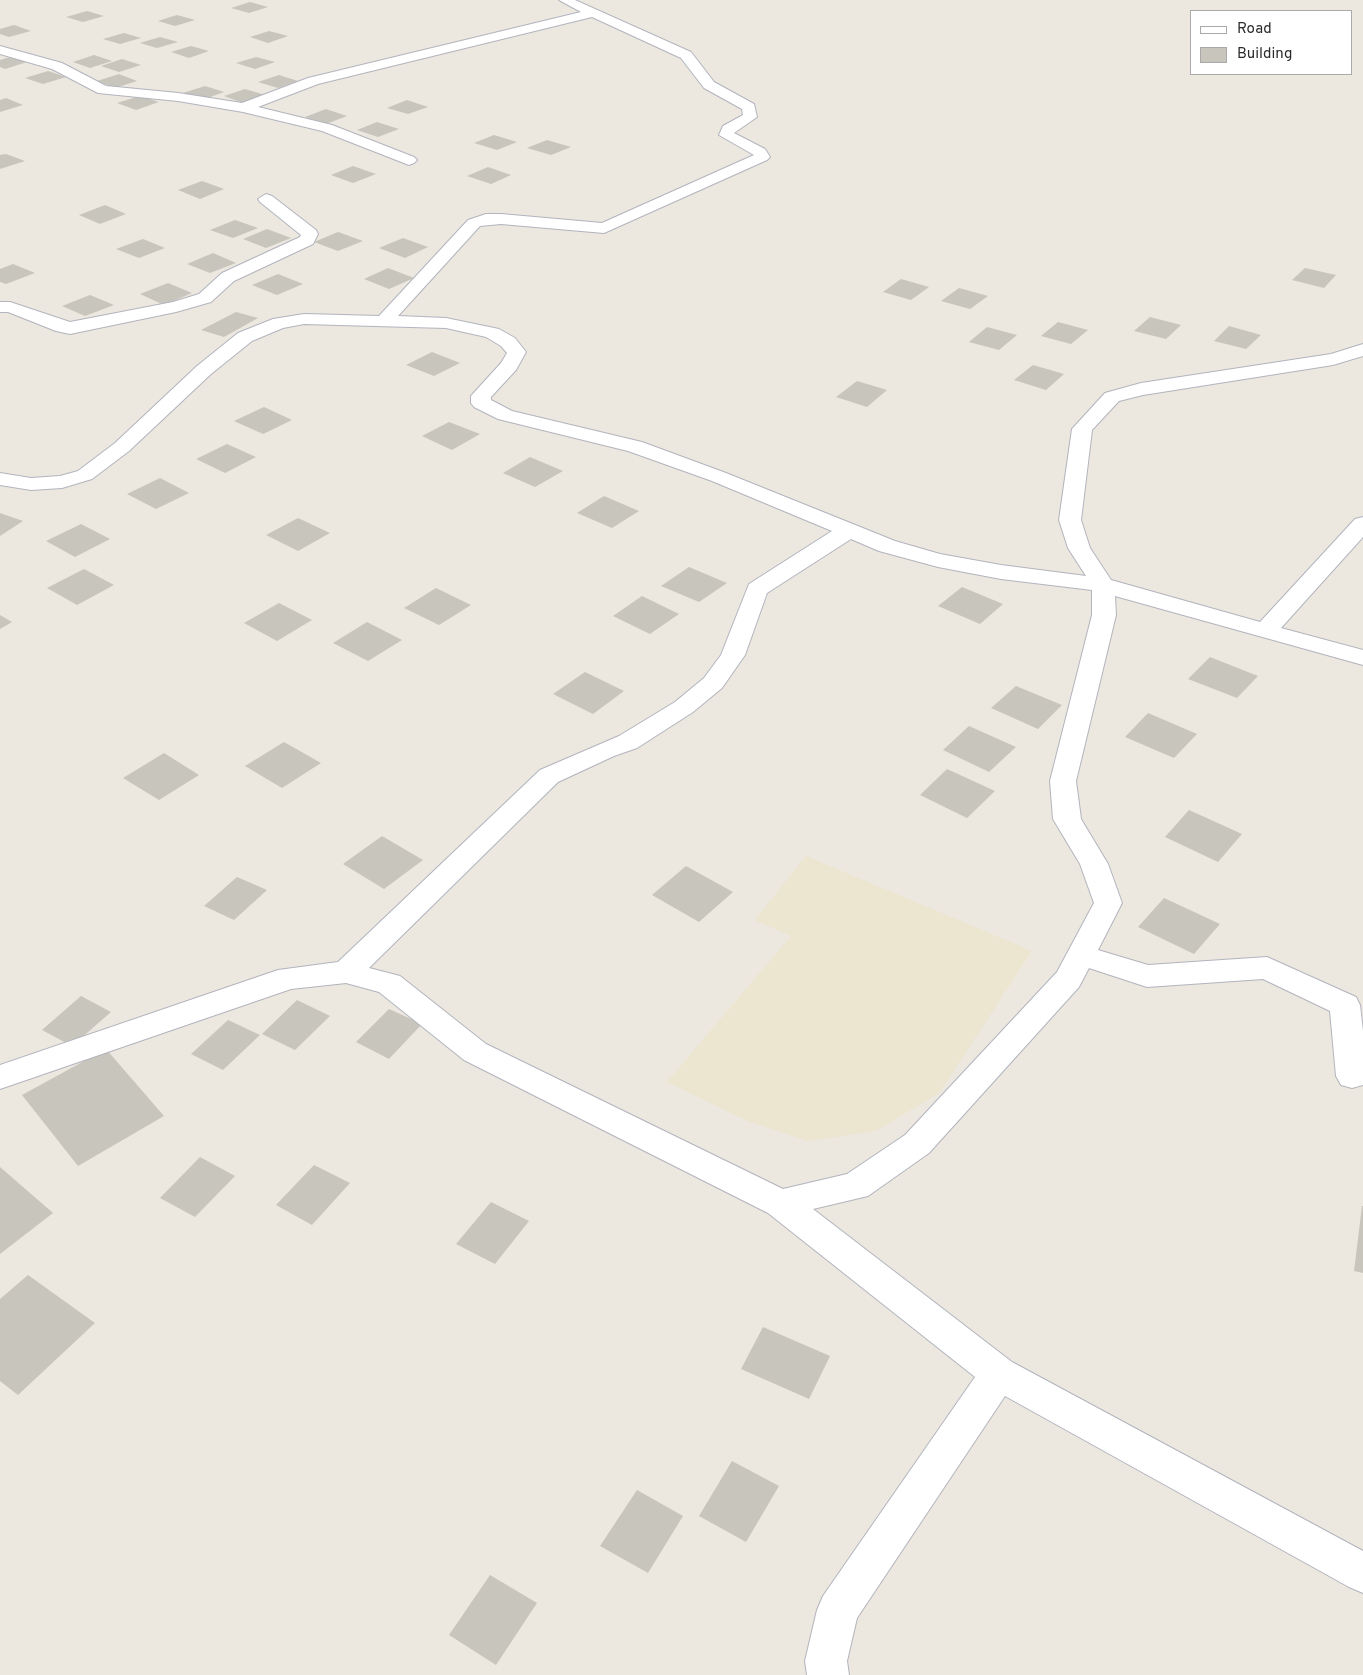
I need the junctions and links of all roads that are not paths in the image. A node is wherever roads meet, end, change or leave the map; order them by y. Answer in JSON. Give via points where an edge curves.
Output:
{"nodes":[{"id":1,"x":565,"y":0,"type":"edge"},
{"id":2,"x":594,"y":13,"type":"junction"},
{"id":3,"x":0,"y":50,"type":"edge"},
{"id":4,"x":242,"y":108,"type":"junction"},
{"id":5,"x":409,"y":160,"type":"dead end"},
{"id":6,"x":266,"y":199,"type":"dead end"},
{"id":7,"x":0,"y":307,"type":"edge"},
{"id":8,"x":384,"y":321,"type":"junction"},
{"id":9,"x":1363,"y":350,"type":"edge"},
{"id":10,"x":0,"y":479,"type":"edge"},
{"id":11,"x":1363,"y":524,"type":"edge"},
{"id":12,"x":850,"y":530,"type":"junction"},
{"id":13,"x":1103,"y":585,"type":"junction"},
{"id":14,"x":1265,"y":630,"type":"junction"},
{"id":15,"x":1363,"y":658,"type":"edge"},
{"id":16,"x":1080,"y":955,"type":"junction"},
{"id":17,"x":346,"y":972,"type":"junction"},
{"id":18,"x":1352,"y":1076,"type":"dead end"},
{"id":19,"x":0,"y":1078,"type":"edge"},
{"id":20,"x":780,"y":1203,"type":"junction"},
{"id":21,"x":999,"y":1374,"type":"junction"},
{"id":22,"x":1363,"y":1573,"type":"edge"},
{"id":23,"x":828,"y":1675,"type":"edge"}],
"edges":[{"from":1,"to":2,"type":"street"},
{"from":2,"to":4,"type":"street","via":[[313,81]]},
{"from":2,"to":8,"type":"street","via":[[686,55],[709,85],[749,106],[750,117],[728,130],[726,135],[762,156],[604,228],[501,219],[474,223]]},
{"from":3,"to":4,"type":"street","via":[[57,66],[103,90],[178,97]]},
{"from":4,"to":5,"type":"street","via":[[327,128]]},
{"from":6,"to":7,"type":"street","via":[[310,234],[307,240],[228,277],[205,298],[70,328],[10,307]]},
{"from":8,"to":10,"type":"street","via":[[304,319],[279,322],[245,337],[204,370],[122,447],[85,475],[62,482],[30,484]]},
{"from":8,"to":12,"type":"street","via":[[446,323],[492,333],[508,342],[517,352],[509,366],[481,396],[481,403],[487,408],[635,446]]},
{"from":9,"to":13,"type":"street","via":[[1333,359],[1141,389],[1112,397],[1082,429],[1070,520],[1079,548]]},
{"from":11,"to":14,"type":"street"},
{"from":12,"to":13,"type":"street","via":[[887,546],[938,560]]},
{"from":12,"to":17,"type":"street","via":[[757,590],[733,655],[713,683],[684,707],[628,742],[549,776]]},
{"from":13,"to":14,"type":"street"},
{"from":13,"to":16,"type":"street","via":[[1104,616],[1063,781],[1068,819],[1094,864],[1108,903]]},
{"from":14,"to":15,"type":"street"},
{"from":16,"to":18,"type":"street","via":[[1146,976],[1267,968],[1345,1005]]},
{"from":16,"to":20,"type":"street","via":[[1068,979],[917,1144],[856,1186]]},
{"from":17,"to":19,"type":"street","via":[[289,978]]},
{"from":17,"to":20,"type":"street","via":[[389,984],[474,1052]]},
{"from":20,"to":21,"type":"street"},
{"from":21,"to":22,"type":"street"},
{"from":21,"to":23,"type":"street","via":[[838,1610],[826,1661]]}]}
